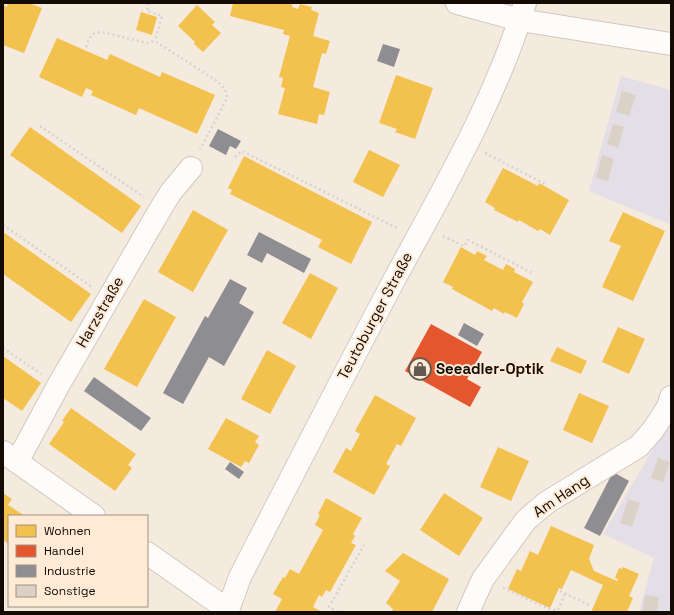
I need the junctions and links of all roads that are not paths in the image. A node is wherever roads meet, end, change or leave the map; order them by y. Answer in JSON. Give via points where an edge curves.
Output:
{"nodes":[{"id":1,"x":457,"y":3,"type":"edge"},
{"id":2,"x":523,"y":12,"type":"edge"},
{"id":3,"x":671,"y":44,"type":"edge"},
{"id":4,"x":191,"y":168,"type":"road end"},
{"id":5,"x":671,"y":397,"type":"edge"},
{"id":6,"x":10,"y":457,"type":"edge"},
{"id":7,"x":93,"y":515,"type":"edge"},
{"id":8,"x":148,"y":554,"type":"edge"},
{"id":9,"x":228,"y":611,"type":"edge"},
{"id":10,"x":468,"y":612,"type":"edge"}],
"edges":[{"from":1,"to":2,"type":"street"},
{"from":2,"to":3,"type":"street"},
{"from":2,"to":9,"type":"street","name":"Teutoburger Straße","via":[[467,143],[240,577]]},
{"from":4,"to":6,"type":"street","name":"Harzstraße","via":[[171,192],[58,386]]},
{"from":5,"to":10,"type":"street","name":"Am Hang","via":[[657,424],[639,446],[546,503],[526,520],[483,579]]},
{"from":6,"to":7,"type":"street"},
{"from":8,"to":9,"type":"street"}]}
